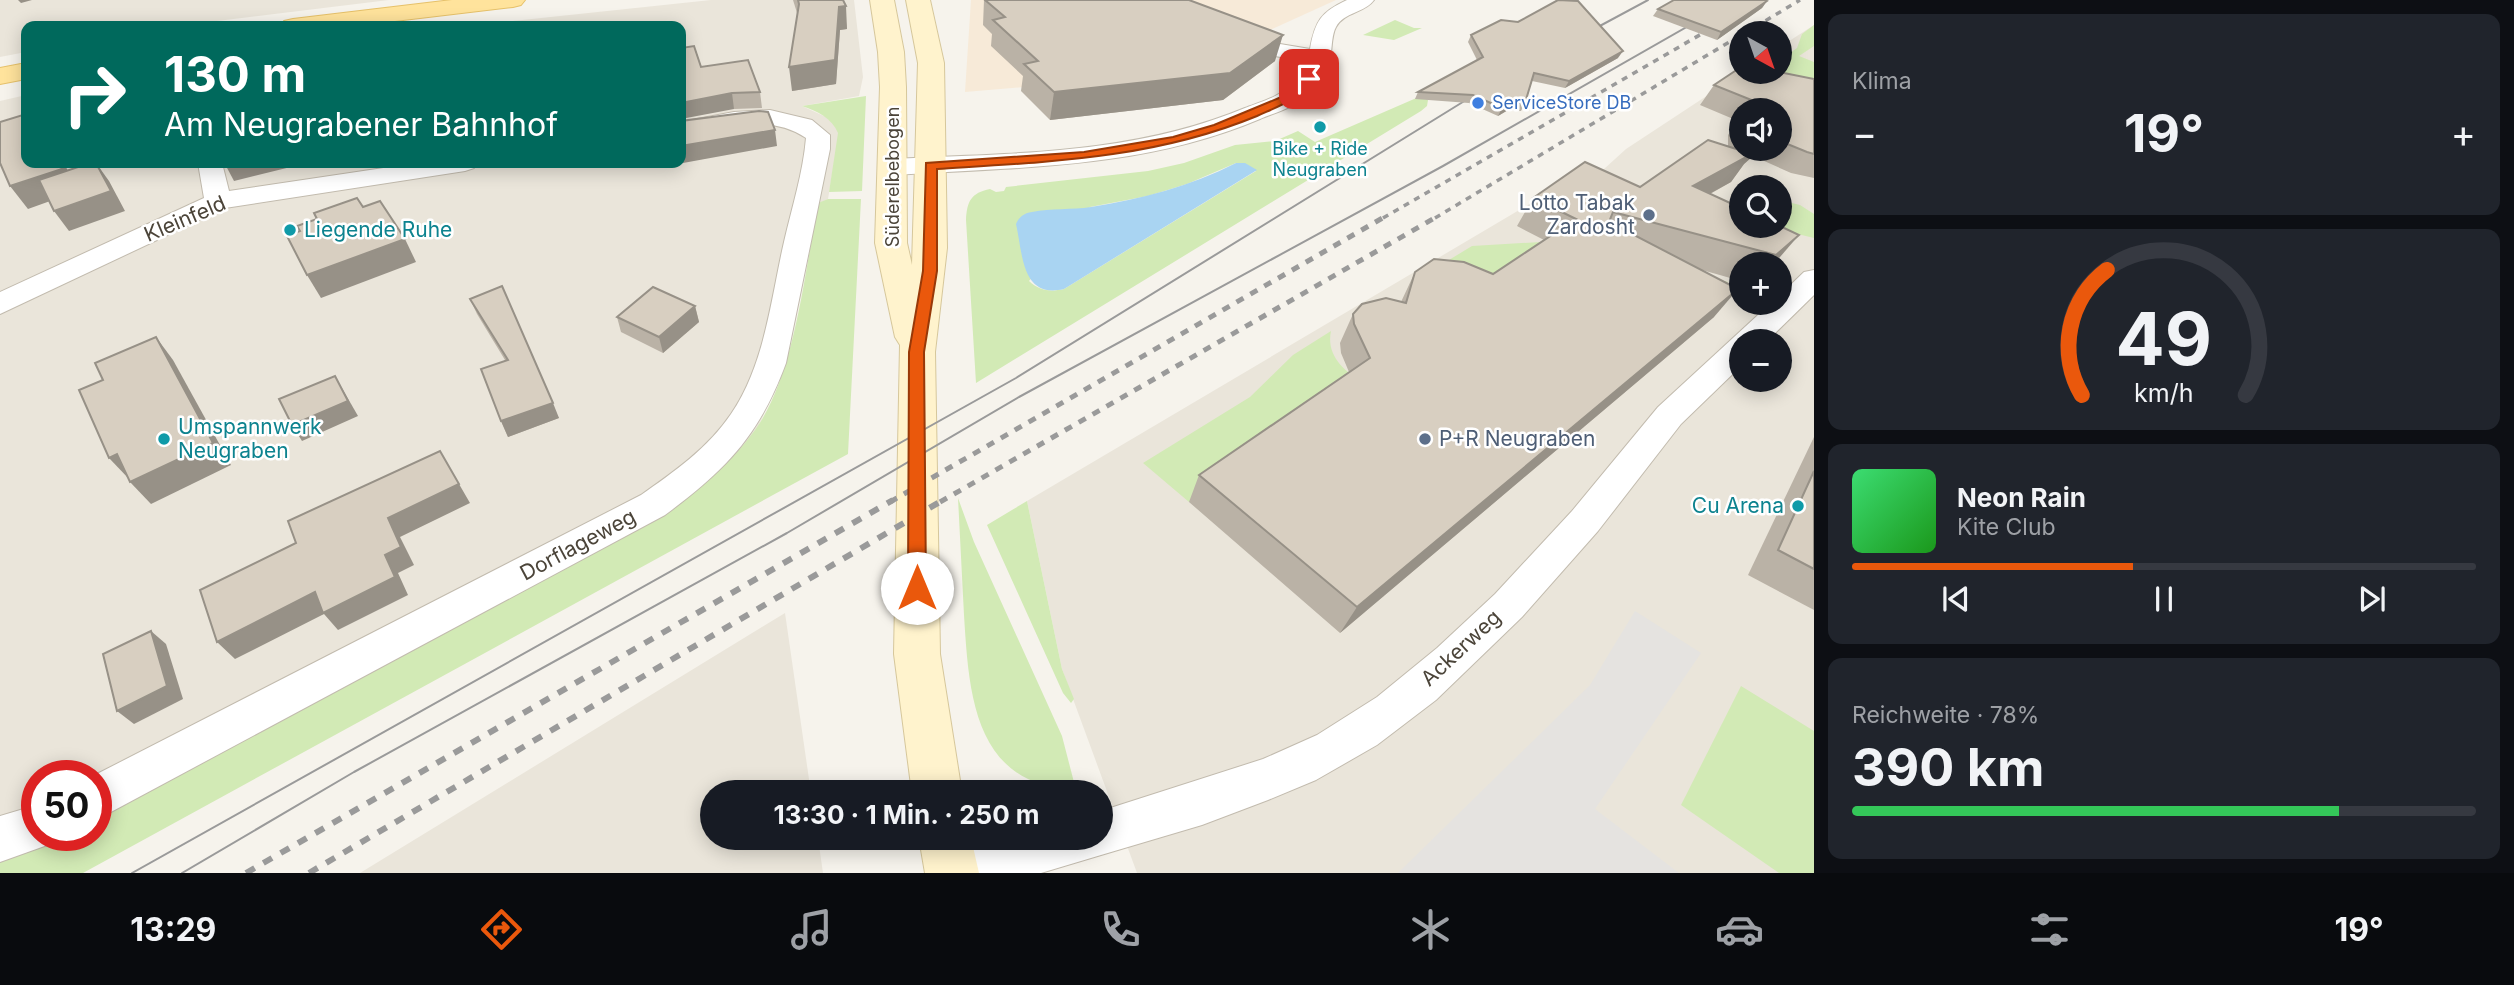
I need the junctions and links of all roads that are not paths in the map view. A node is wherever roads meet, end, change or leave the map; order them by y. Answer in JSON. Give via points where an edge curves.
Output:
{"nodes":[{"id":1,"x":513,"y":0,"type":"edge"},
{"id":2,"x":881,"y":0,"type":"edge"},
{"id":3,"x":918,"y":0,"type":"edge"},
{"id":4,"x":1364,"y":0,"type":"edge"},
{"id":5,"x":335,"y":21,"type":"edge"},
{"id":6,"x":1213,"y":28,"type":"edge"},
{"id":7,"x":1319,"y":57,"type":"junction"},
{"id":8,"x":21,"y":72,"type":"edge"},
{"id":9,"x":0,"y":76,"type":"edge"},
{"id":10,"x":686,"y":128,"type":"edge"},
{"id":11,"x":931,"y":166,"type":"junction"},
{"id":12,"x":893,"y":167,"type":"junction"},
{"id":13,"x":211,"y":168,"type":"edge"},
{"id":14,"x":432,"y":168,"type":"edge"},
{"id":15,"x":218,"y":201,"type":"junction"},
{"id":16,"x":1814,"y":279,"type":"edge"},
{"id":17,"x":0,"y":304,"type":"edge"},
{"id":18,"x":1762,"y":329,"type":"edge"},
{"id":19,"x":917,"y":352,"type":"junction"},
{"id":20,"x":1729,"y":359,"type":"edge"},
{"id":21,"x":935,"y":780,"type":"edge"},
{"id":22,"x":112,"y":790,"type":"edge"},
{"id":23,"x":1113,"y":829,"type":"edge"},
{"id":24,"x":21,"y":832,"type":"edge"},
{"id":25,"x":0,"y":839,"type":"edge"},
{"id":26,"x":947,"y":850,"type":"edge"},
{"id":27,"x":1042,"y":850,"type":"edge"},
{"id":28,"x":952,"y":873,"type":"edge"},
{"id":29,"x":964,"y":873,"type":"edge"}],
"edges":[{"from":1,"to":5,"type":"main road"},
{"from":2,"to":12,"type":"main road","name":"Süderelbebogen","via":[[891,52]]},
{"from":3,"to":11,"type":"main road","name":"Süderelbebogen","via":[[931,63]]},
{"from":4,"to":7,"type":"street","via":[[1328,21]]},
{"from":6,"to":7,"type":"street","via":[[1270,49]]},
{"from":7,"to":11,"type":"street","via":[[1309,79],[1294,95],[1198,135],[1084,156]]},
{"from":8,"to":9,"type":"main road"},
{"from":10,"to":22,"type":"street","name":"Dorflageweg","via":[[787,117],[818,135],[768,378],[731,440],[653,505]]},
{"from":11,"to":12,"type":"street"},
{"from":11,"to":19,"type":"main road","name":"Süderelbebogen","via":[[930,271]]},
{"from":12,"to":19,"type":"main road","name":"Süderelbebogen","via":[[891,243]]},
{"from":13,"to":15,"type":"street"},
{"from":14,"to":15,"type":"street","name":"Kleinfeld"},
{"from":15,"to":17,"type":"street","name":"Kleinfeld"},
{"from":16,"to":18,"type":"street"},
{"from":19,"to":21,"type":"main road","name":"Süderelbebogen","via":[[917,654]]},
{"from":20,"to":23,"type":"street","name":"Ackerweg","via":[[1682,403],[1583,523],[1491,622],[1401,704],[1360,732],[1277,775]]},
{"from":24,"to":25,"type":"street"},
{"from":26,"to":28,"type":"main road"},
{"from":27,"to":29,"type":"street"}]}
